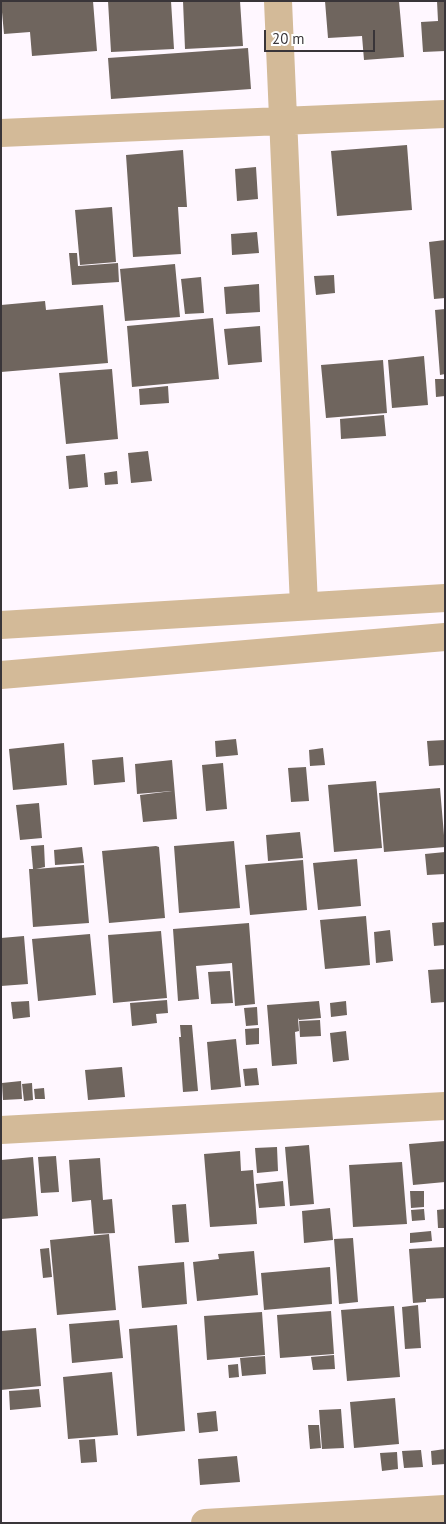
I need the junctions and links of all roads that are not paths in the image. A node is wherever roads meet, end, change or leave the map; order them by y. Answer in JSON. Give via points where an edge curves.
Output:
{"nodes":[{"id":1,"x":278,"y":1,"type":"edge"},
{"id":2,"x":445,"y":114,"type":"edge"},
{"id":3,"x":283,"y":120,"type":"junction"},
{"id":4,"x":1,"y":133,"type":"edge"},
{"id":5,"x":445,"y":598,"type":"edge"},
{"id":6,"x":304,"y":606,"type":"junction"},
{"id":7,"x":1,"y":625,"type":"edge"},
{"id":8,"x":445,"y":637,"type":"edge"},
{"id":9,"x":1,"y":675,"type":"edge"},
{"id":10,"x":445,"y":1106,"type":"edge"},
{"id":11,"x":1,"y":1130,"type":"edge"},
{"id":12,"x":445,"y":1509,"type":"edge"},
{"id":13,"x":205,"y":1523,"type":"edge"}],
"edges":[{"from":1,"to":3,"type":"street"},
{"from":2,"to":3,"type":"street"},
{"from":3,"to":4,"type":"street"},
{"from":3,"to":6,"type":"street"},
{"from":5,"to":6,"type":"street"},
{"from":6,"to":7,"type":"street"},
{"from":8,"to":9,"type":"street"},
{"from":10,"to":11,"type":"street"},
{"from":12,"to":13,"type":"street"}]}
